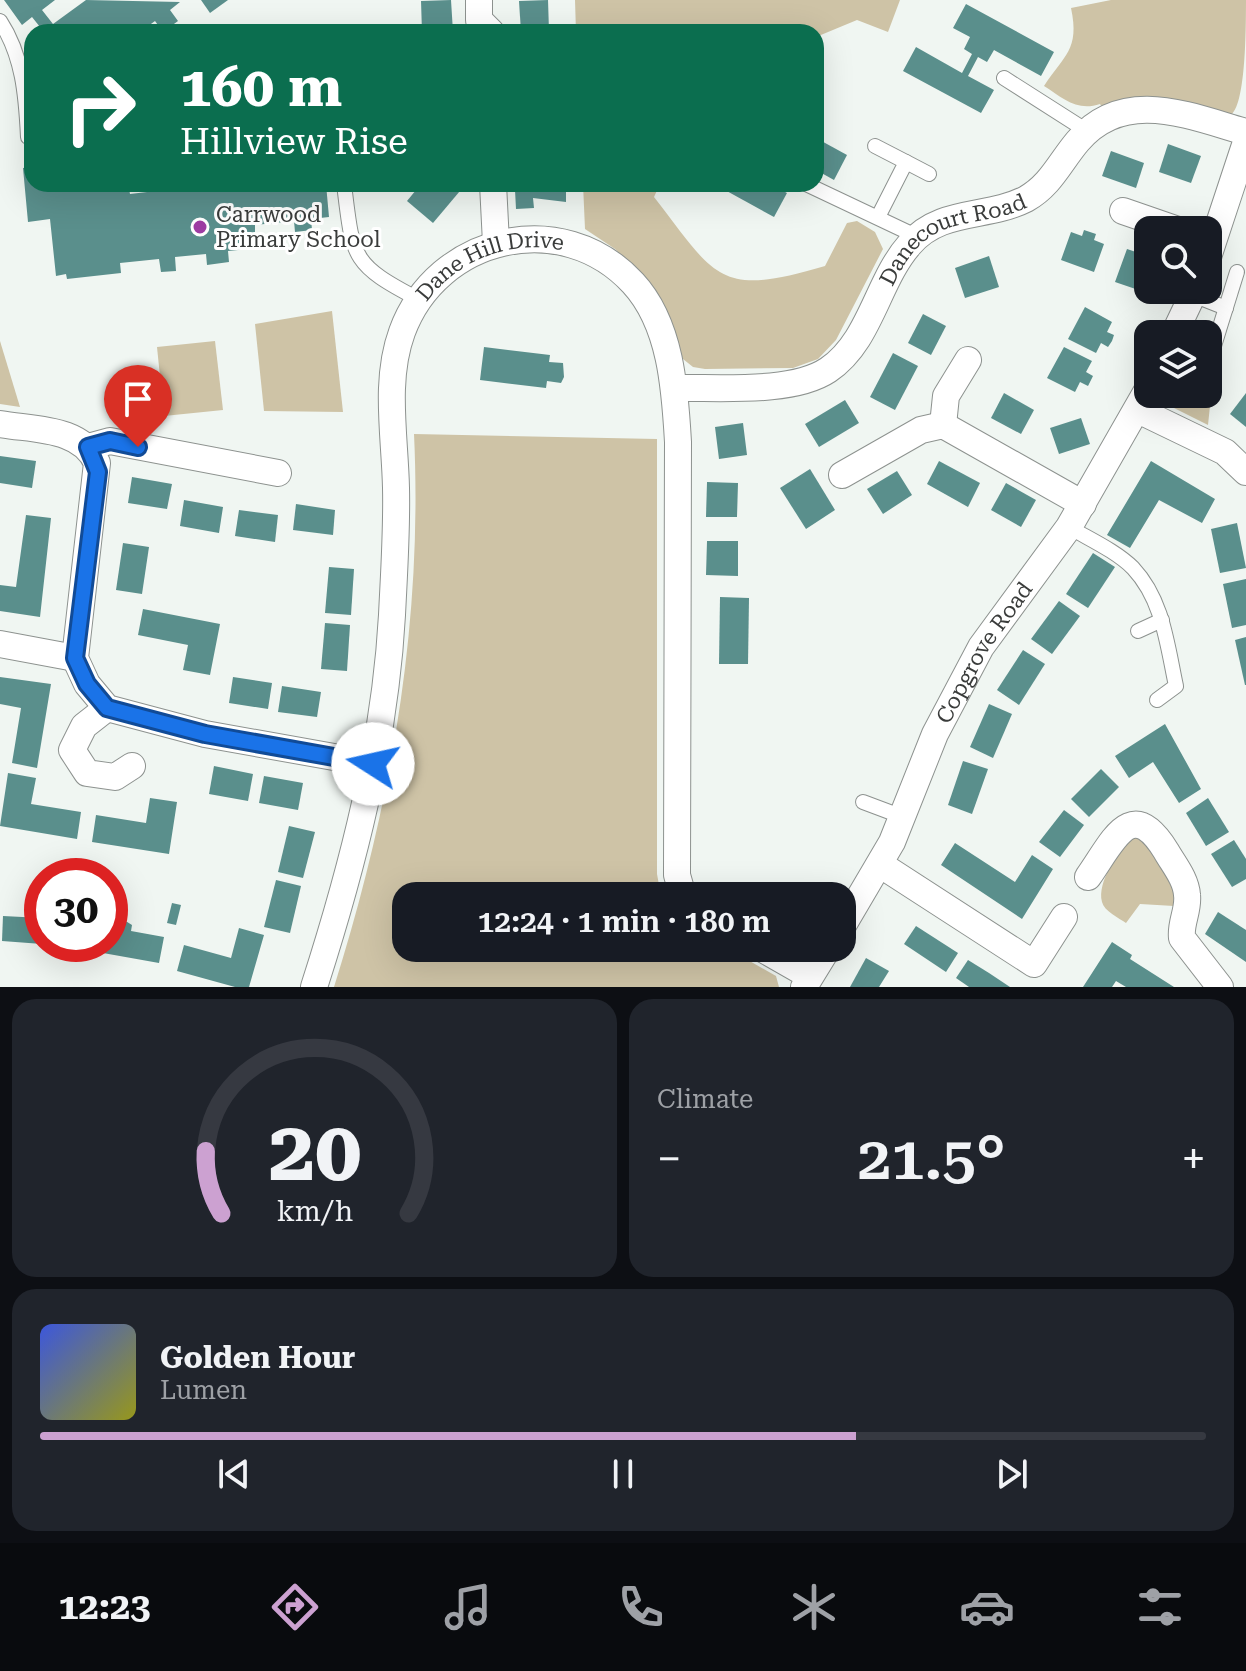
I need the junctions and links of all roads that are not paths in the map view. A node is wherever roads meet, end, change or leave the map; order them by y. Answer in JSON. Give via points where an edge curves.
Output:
{"nodes":[{"id":1,"x":479,"y":0,"type":"edge"},
{"id":2,"x":0,"y":21,"type":"edge"},
{"id":3,"x":483,"y":24,"type":"edge"},
{"id":4,"x":1004,"y":78,"type":"dead end"},
{"id":5,"x":24,"y":88,"type":"edge"},
{"id":6,"x":1087,"y":131,"type":"junction"},
{"id":7,"x":1246,"y":132,"type":"edge"},
{"id":8,"x":1246,"y":142,"type":"edge"},
{"id":9,"x":875,"y":146,"type":"dead end"},
{"id":10,"x":906,"y":162,"type":"junction"},
{"id":11,"x":929,"y":174,"type":"dead end"},
{"id":12,"x":345,"y":192,"type":"edge"},
{"id":13,"x":493,"y":192,"type":"edge"},
{"id":14,"x":823,"y":192,"type":"edge"},
{"id":15,"x":1123,"y":211,"type":"dead end"},
{"id":16,"x":1137,"y":216,"type":"edge"},
{"id":17,"x":1221,"y":216,"type":"edge"},
{"id":18,"x":878,"y":217,"type":"junction"},
{"id":19,"x":918,"y":237,"type":"junction"},
{"id":20,"x":496,"y":243,"type":"junction"},
{"id":21,"x":1237,"y":272,"type":"dead end"},
{"id":22,"x":418,"y":299,"type":"junction"},
{"id":23,"x":1218,"y":304,"type":"edge"},
{"id":24,"x":1226,"y":308,"type":"junction"},
{"id":25,"x":1222,"y":321,"type":"edge"},
{"id":26,"x":968,"y":360,"type":"dead end"},
{"id":27,"x":674,"y":388,"type":"junction"},
{"id":28,"x":1138,"y":408,"type":"edge"},
{"id":29,"x":1156,"y":408,"type":"edge"},
{"id":30,"x":0,"y":424,"type":"edge"},
{"id":31,"x":943,"y":425,"type":"junction"},
{"id":32,"x":88,"y":447,"type":"junction"},
{"id":33,"x":1246,"y":472,"type":"edge"},
{"id":34,"x":278,"y":473,"type":"dead end"},
{"id":35,"x":842,"y":475,"type":"dead end"},
{"id":36,"x":1083,"y":504,"type":"junction"},
{"id":37,"x":1069,"y":527,"type":"junction"},
{"id":38,"x":1162,"y":620,"type":"junction"},
{"id":39,"x":1138,"y":631,"type":"dead end"},
{"id":40,"x":0,"y":644,"type":"edge"},
{"id":41,"x":75,"y":658,"type":"junction"},
{"id":42,"x":1157,"y":700,"type":"dead end"},
{"id":43,"x":107,"y":708,"type":"junction"},
{"id":44,"x":373,"y":764,"type":"junction"},
{"id":45,"x":132,"y":766,"type":"dead end"},
{"id":46,"x":863,"y":802,"type":"dead end"},
{"id":47,"x":903,"y":817,"type":"junction"},
{"id":48,"x":881,"y":865,"type":"junction"},
{"id":49,"x":1088,"y":877,"type":"dead end"},
{"id":50,"x":679,"y":882,"type":"edge"},
{"id":51,"x":856,"y":905,"type":"edge"},
{"id":52,"x":1064,"y":917,"type":"dead end"},
{"id":53,"x":780,"y":962,"type":"edge"},
{"id":54,"x":819,"y":962,"type":"edge"},
{"id":55,"x":807,"y":982,"type":"edge"},
{"id":56,"x":314,"y":987,"type":"edge"},
{"id":57,"x":1220,"y":987,"type":"edge"}],
"edges":[{"from":1,"to":3,"type":"street"},
{"from":2,"to":5,"type":"lane","via":[[19,58]]},
{"from":4,"to":6,"type":"lane"},
{"from":6,"to":7,"type":"street","name":"Danecourt Road","via":[[1117,113],[1151,108]]},
{"from":6,"to":19,"type":"street","name":"Danecourt Road","via":[[1056,174],[1027,198],[949,218]]},
{"from":8,"to":17,"type":"street"},
{"from":9,"to":10,"type":"lane"},
{"from":10,"to":11,"type":"lane"},
{"from":10,"to":18,"type":"lane"},
{"from":12,"to":22,"type":"lane","via":[[356,257],[376,276]]},
{"from":13,"to":20,"type":"street"},
{"from":14,"to":18,"type":"lane"},
{"from":15,"to":16,"type":"street"},
{"from":18,"to":19,"type":"lane"},
{"from":19,"to":27,"type":"street","name":"Danecourt Road","via":[[901,256],[853,345],[828,371],[794,384]]},
{"from":20,"to":22,"type":"street","name":"Dane Hill Drive","via":[[453,264]]},
{"from":20,"to":27,"type":"street","name":"Dane Hill Drive","via":[[527,238],[563,241],[610,262],[636,286],[655,316]]},
{"from":21,"to":24,"type":"lane"},
{"from":22,"to":44,"type":"street","name":"Dane Hill Drive","via":[[393,367],[394,564]]},
{"from":23,"to":24,"type":"lane"},
{"from":24,"to":25,"type":"lane"},
{"from":26,"to":31,"type":"street","via":[[946,396]]},
{"from":27,"to":50,"type":"street","name":"Dane Hill Drive"},
{"from":28,"to":36,"type":"street","name":"Copgrove Road"},
{"from":29,"to":33,"type":"street","via":[[1225,452]]},
{"from":30,"to":32,"type":"street","via":[[73,437]]},
{"from":31,"to":35,"type":"street","via":[[921,430]]},
{"from":31,"to":36,"type":"street"},
{"from":32,"to":34,"type":"street","via":[[110,441]]},
{"from":32,"to":41,"type":"street","via":[[98,472]]},
{"from":36,"to":37,"type":"street","name":"Copgrove Road"},
{"from":37,"to":38,"type":"lane","via":[[1131,566],[1151,591]]},
{"from":37,"to":47,"type":"street","name":"Copgrove Road","via":[[968,668]]},
{"from":38,"to":39,"type":"lane"},
{"from":38,"to":42,"type":"lane","via":[[1176,686]]},
{"from":40,"to":41,"type":"street"},
{"from":41,"to":43,"type":"street"},
{"from":43,"to":44,"type":"street","via":[[205,734]]},
{"from":43,"to":45,"type":"street","via":[[84,726],[72,750],[87,773],[115,777]]},
{"from":44,"to":56,"type":"street","name":"Dane Hill Drive","via":[[357,843]]},
{"from":46,"to":47,"type":"lane"},
{"from":47,"to":48,"type":"street","name":"Copgrove Road"},
{"from":48,"to":51,"type":"street","name":"Copgrove Road"},
{"from":48,"to":52,"type":"street","via":[[1034,964]]},
{"from":49,"to":57,"type":"street","via":[[1124,828],[1139,824],[1153,830],[1184,881],[1182,938]]},
{"from":53,"to":55,"type":"street"},
{"from":54,"to":55,"type":"street"}]}
